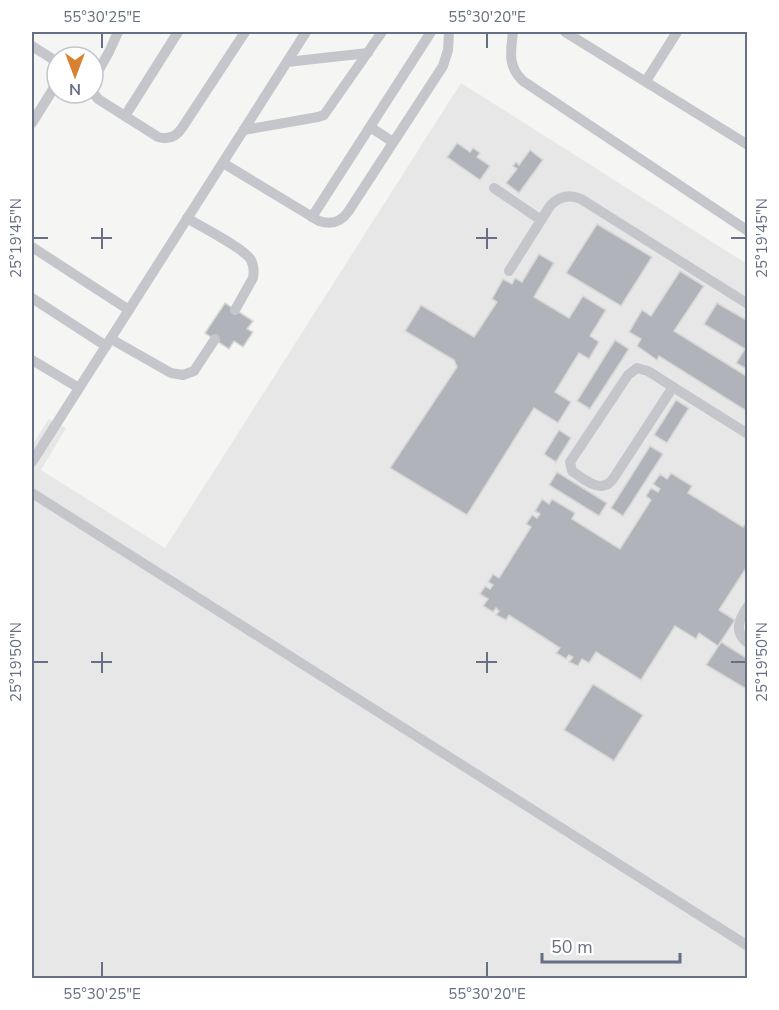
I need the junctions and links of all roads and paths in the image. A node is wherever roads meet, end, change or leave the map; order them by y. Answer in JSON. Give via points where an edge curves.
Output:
{"nodes":[{"id":1,"x":118,"y":32,"type":"edge"},
{"id":2,"x":178,"y":32,"type":"edge"},
{"id":3,"x":245,"y":32,"type":"edge"},
{"id":4,"x":306,"y":32,"type":"edge"},
{"id":5,"x":382,"y":32,"type":"edge"},
{"id":6,"x":431,"y":32,"type":"edge"},
{"id":7,"x":449,"y":32,"type":"edge"},
{"id":8,"x":513,"y":32,"type":"edge"},
{"id":9,"x":566,"y":32,"type":"edge"},
{"id":10,"x":677,"y":32,"type":"edge"},
{"id":11,"x":32,"y":46,"type":"edge"},
{"id":12,"x":368,"y":53,"type":"junction"},
{"id":13,"x":45,"y":54,"type":"edge"},
{"id":14,"x":105,"y":59,"type":"edge"},
{"id":15,"x":287,"y":62,"type":"junction"},
{"id":16,"x":646,"y":81,"type":"junction"},
{"id":17,"x":45,"y":102,"type":"edge"},
{"id":18,"x":105,"y":103,"type":"edge"},
{"id":19,"x":125,"y":116,"type":"junction"},
{"id":20,"x":32,"y":123,"type":"edge"},
{"id":21,"x":370,"y":127,"type":"junction"},
{"id":22,"x":244,"y":130,"type":"junction"},
{"id":23,"x":393,"y":142,"type":"junction"},
{"id":24,"x":747,"y":145,"type":"edge"},
{"id":25,"x":223,"y":162,"type":"junction"},
{"id":26,"x":494,"y":188,"type":"dead end"},
{"id":27,"x":312,"y":216,"type":"junction"},
{"id":28,"x":187,"y":218,"type":"junction"},
{"id":29,"x":541,"y":220,"type":"junction"},
{"id":30,"x":747,"y":231,"type":"edge"},
{"id":31,"x":32,"y":247,"type":"edge"},
{"id":32,"x":509,"y":271,"type":"dead end"},
{"id":33,"x":32,"y":298,"type":"edge"},
{"id":34,"x":747,"y":304,"type":"edge"},
{"id":35,"x":129,"y":310,"type":"junction"},
{"id":36,"x":235,"y":310,"type":"dead end"},
{"id":37,"x":215,"y":339,"type":"dead end"},
{"id":38,"x":108,"y":342,"type":"junction"},
{"id":39,"x":32,"y":360,"type":"edge"},
{"id":40,"x":673,"y":387,"type":"junction"},
{"id":41,"x":79,"y":388,"type":"junction"},
{"id":42,"x":747,"y":434,"type":"edge"},
{"id":43,"x":32,"y":462,"type":"edge"},
{"id":44,"x":32,"y":493,"type":"edge"},
{"id":45,"x":747,"y":606,"type":"edge"},
{"id":46,"x":747,"y":643,"type":"edge"},
{"id":47,"x":747,"y":946,"type":"edge"}],
"edges":[{"from":1,"to":14,"type":"lane"},
{"from":2,"to":19,"type":"lane"},
{"from":3,"to":19,"type":"lane","via":[[175,136],[158,137]]},
{"from":4,"to":15,"type":"lane"},
{"from":5,"to":12,"type":"lane"},
{"from":6,"to":21,"type":"lane"},
{"from":7,"to":23,"type":"lane","via":[[443,66]]},
{"from":8,"to":30,"type":"lane","via":[[510,61],[523,81]]},
{"from":9,"to":16,"type":"lane"},
{"from":10,"to":16,"type":"lane"},
{"from":11,"to":13,"type":"lane"},
{"from":12,"to":15,"type":"lane"},
{"from":12,"to":22,"type":"lane","via":[[324,115]]},
{"from":15,"to":22,"type":"lane"},
{"from":16,"to":24,"type":"lane"},
{"from":17,"to":20,"type":"lane"},
{"from":18,"to":19,"type":"lane"},
{"from":21,"to":23,"type":"lane"},
{"from":21,"to":27,"type":"lane"},
{"from":22,"to":25,"type":"lane"},
{"from":23,"to":27,"type":"lane","via":[[341,220],[324,223]]},
{"from":25,"to":27,"type":"lane"},
{"from":25,"to":28,"type":"lane"},
{"from":26,"to":29,"type":"lane"},
{"from":28,"to":35,"type":"lane"},
{"from":28,"to":36,"type":"lane","via":[[252,261],[253,278]]},
{"from":29,"to":32,"type":"lane"},
{"from":29,"to":34,"type":"lane","via":[[558,198],[581,198]]},
{"from":31,"to":35,"type":"lane"},
{"from":33,"to":38,"type":"lane"},
{"from":35,"to":38,"type":"lane"},
{"from":37,"to":38,"type":"lane","via":[[194,371],[183,375],[171,373]]},
{"from":38,"to":41,"type":"lane"},
{"from":39,"to":41,"type":"lane"},
{"from":40,"to":40,"type":"lane","via":[[643,369],[631,371],[570,462],[572,471],[598,487],[609,484]]},
{"from":40,"to":42,"type":"lane"},
{"from":41,"to":43,"type":"lane"},
{"from":44,"to":47,"type":"lane"},
{"from":45,"to":46,"type":"lane","via":[[738,628]]}]}
